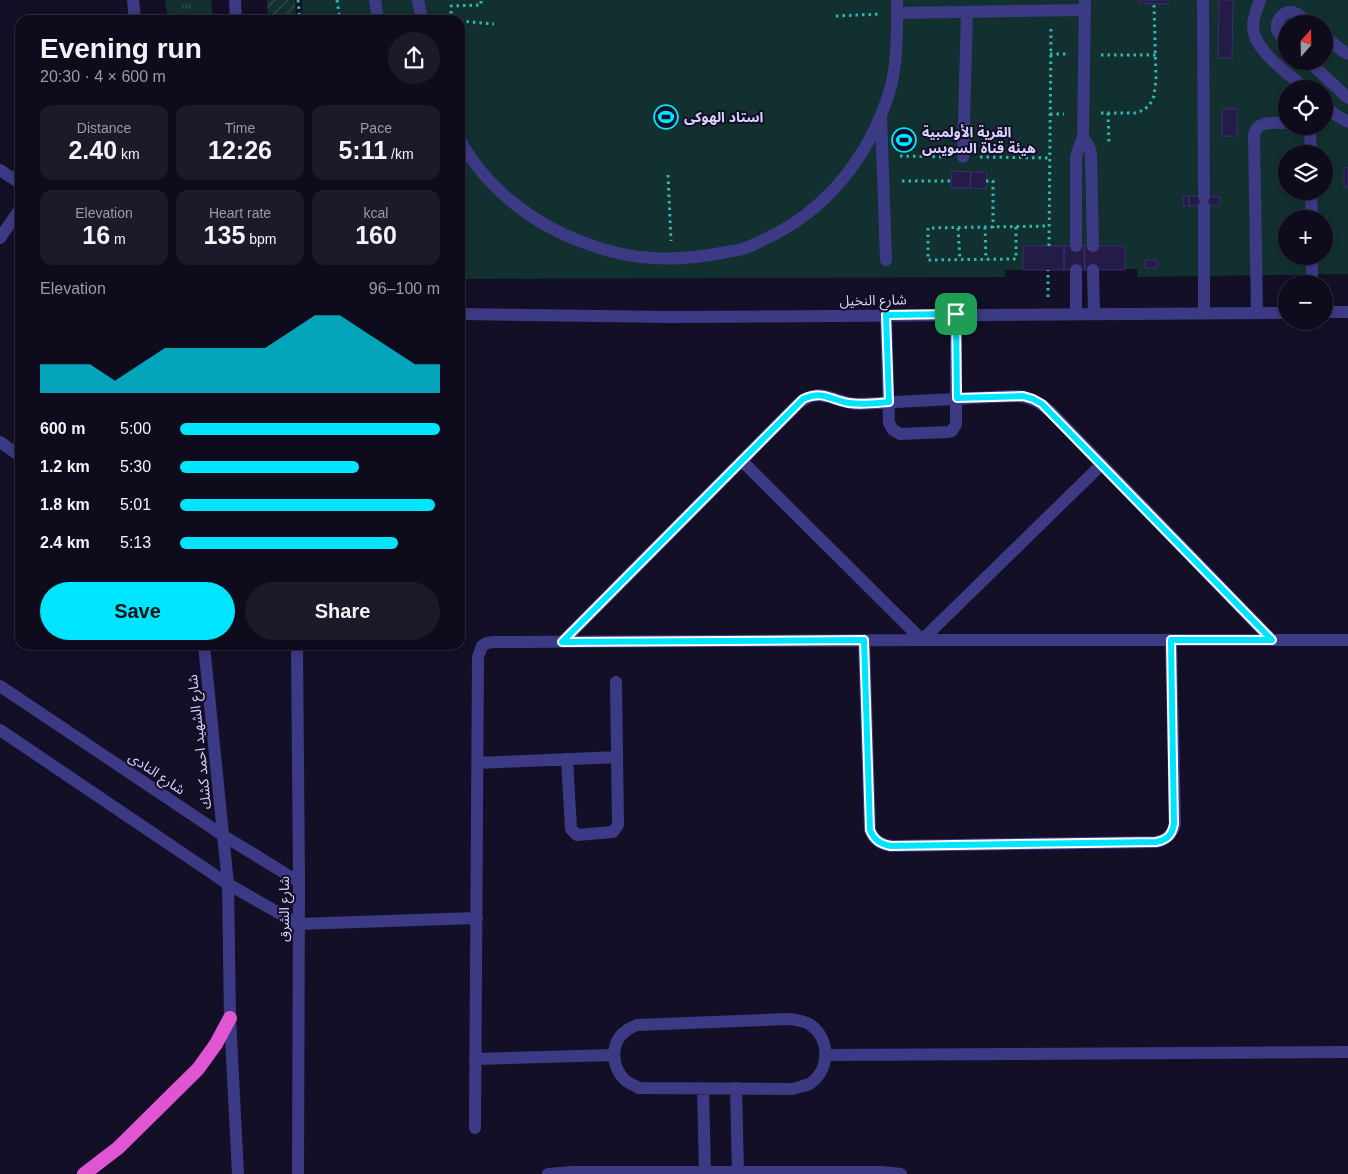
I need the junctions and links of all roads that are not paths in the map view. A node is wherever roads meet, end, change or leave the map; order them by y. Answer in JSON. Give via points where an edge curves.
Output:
{"nodes":[{"id":1,"x":133,"y":0,"type":"edge"},
{"id":2,"x":235,"y":0,"type":"edge"},
{"id":3,"x":375,"y":0,"type":"edge"},
{"id":4,"x":418,"y":0,"type":"edge"},
{"id":5,"x":897,"y":0,"type":"edge"},
{"id":6,"x":1203,"y":0,"type":"edge"},
{"id":7,"x":1260,"y":0,"type":"edge"},
{"id":8,"x":1085,"y":5,"type":"edge"},
{"id":9,"x":967,"y":12,"type":"junction"},
{"id":10,"x":897,"y":13,"type":"junction"},
{"id":11,"x":134,"y":15,"type":"edge"},
{"id":12,"x":236,"y":15,"type":"edge"},
{"id":13,"x":377,"y":15,"type":"edge"},
{"id":14,"x":421,"y":15,"type":"edge"},
{"id":15,"x":1282,"y":15,"type":"edge"},
{"id":16,"x":1299,"y":15,"type":"edge"},
{"id":17,"x":1333,"y":43,"type":"edge"},
{"id":18,"x":1348,"y":54,"type":"edge"},
{"id":19,"x":1318,"y":70,"type":"edge"},
{"id":20,"x":1296,"y":80,"type":"edge"},
{"id":21,"x":1348,"y":98,"type":"edge"},
{"id":22,"x":1333,"y":113,"type":"edge"},
{"id":23,"x":881,"y":114,"type":"junction"},
{"id":24,"x":1348,"y":122,"type":"edge"},
{"id":25,"x":1278,"y":123,"type":"edge"},
{"id":26,"x":1083,"y":137,"type":"junction"},
{"id":27,"x":465,"y":150,"type":"edge"},
{"id":28,"x":963,"y":157,"type":"dead end"},
{"id":29,"x":0,"y":170,"type":"edge"},
{"id":30,"x":15,"y":180,"type":"edge"},
{"id":31,"x":15,"y":216,"type":"edge"},
{"id":32,"x":0,"y":238,"type":"edge"},
{"id":33,"x":1076,"y":246,"type":"dead end"},
{"id":34,"x":1093,"y":246,"type":"dead end"},
{"id":35,"x":886,"y":260,"type":"dead end"},
{"id":36,"x":1076,"y":270,"type":"dead end"},
{"id":37,"x":1093,"y":270,"type":"dead end"},
{"id":38,"x":1278,"y":312,"type":"edge"},
{"id":39,"x":1333,"y":312,"type":"edge"},
{"id":40,"x":1348,"y":312,"type":"edge"},
{"id":41,"x":1204,"y":313,"type":"junction"},
{"id":42,"x":1257,"y":313,"type":"junction"},
{"id":43,"x":465,"y":314,"type":"edge"},
{"id":44,"x":956,"y":314,"type":"junction"},
{"id":45,"x":1076,"y":314,"type":"junction"},
{"id":46,"x":1094,"y":314,"type":"junction"},
{"id":47,"x":886,"y":315,"type":"junction"},
{"id":48,"x":957,"y":398,"type":"junction"},
{"id":49,"x":889,"y":402,"type":"junction"},
{"id":50,"x":0,"y":442,"type":"edge"},
{"id":51,"x":15,"y":452,"type":"edge"},
{"id":52,"x":742,"y":461,"type":"junction"},
{"id":53,"x":1102,"y":464,"type":"junction"},
{"id":54,"x":864,"y":640,"type":"junction"},
{"id":55,"x":922,"y":640,"type":"junction"},
{"id":56,"x":1171,"y":640,"type":"junction"},
{"id":57,"x":1272,"y":640,"type":"junction"},
{"id":58,"x":1348,"y":640,"type":"edge"},
{"id":59,"x":562,"y":642,"type":"junction"},
{"id":60,"x":205,"y":650,"type":"edge"},
{"id":61,"x":297,"y":650,"type":"edge"},
{"id":62,"x":616,"y":682,"type":"dead end"},
{"id":63,"x":0,"y":686,"type":"edge"},
{"id":64,"x":0,"y":730,"type":"edge"},
{"id":65,"x":617,"y":757,"type":"junction"},
{"id":66,"x":567,"y":759,"type":"junction"},
{"id":67,"x":478,"y":763,"type":"junction"},
{"id":68,"x":224,"y":836,"type":"junction"},
{"id":69,"x":299,"y":882,"type":"junction"},
{"id":70,"x":228,"y":884,"type":"junction"},
{"id":71,"x":476,"y":918,"type":"junction"},
{"id":72,"x":298,"y":924,"type":"junction"},
{"id":73,"x":230,"y":1018,"type":"junction"},
{"id":74,"x":1348,"y":1052,"type":"edge"},
{"id":75,"x":614,"y":1055,"type":"junction"},
{"id":76,"x":827,"y":1055,"type":"junction"},
{"id":77,"x":475,"y":1059,"type":"junction"},
{"id":78,"x":703,"y":1088,"type":"junction"},
{"id":79,"x":736,"y":1088,"type":"junction"},
{"id":80,"x":475,"y":1128,"type":"dead end"},
{"id":81,"x":705,"y":1173,"type":"edge"},
{"id":82,"x":738,"y":1173,"type":"edge"},
{"id":83,"x":84,"y":1174,"type":"edge"},
{"id":84,"x":238,"y":1174,"type":"edge"},
{"id":85,"x":298,"y":1174,"type":"edge"},
{"id":86,"x":548,"y":1174,"type":"edge"},
{"id":87,"x":901,"y":1174,"type":"edge"}],
"edges":[{"from":1,"to":11,"type":"street"},
{"from":2,"to":12,"type":"street"},
{"from":3,"to":13,"type":"street"},
{"from":4,"to":14,"type":"street"},
{"from":5,"to":10,"type":"street"},
{"from":6,"to":41,"type":"street"},
{"from":7,"to":20,"type":"street","via":[[1253,25],[1257,41]]},
{"from":8,"to":9,"type":"street","via":[[1051,10]]},
{"from":8,"to":26,"type":"street"},
{"from":9,"to":10,"type":"street"},
{"from":9,"to":28,"type":"street"},
{"from":10,"to":23,"type":"street","via":[[897,51]]},
{"from":15,"to":16,"type":"street","via":[[1287,12]]},
{"from":17,"to":18,"type":"street"},
{"from":19,"to":21,"type":"street"},
{"from":22,"to":24,"type":"street"},
{"from":23,"to":27,"type":"street","via":[[860,156],[837,186],[810,212],[745,248],[708,256],[637,257],[603,250],[570,238],[512,202],[486,178]]},
{"from":23,"to":35,"type":"street"},
{"from":25,"to":42,"type":"street","via":[[1259,125],[1254,131]]},
{"from":26,"to":33,"type":"street","via":[[1076,157]]},
{"from":26,"to":34,"type":"street","via":[[1091,156]]},
{"from":29,"to":30,"type":"street"},
{"from":31,"to":32,"type":"street"},
{"from":36,"to":45,"type":"street"},
{"from":37,"to":46,"type":"street"},
{"from":38,"to":42,"type":"street","name":"شارع النخيل"},
{"from":39,"to":40,"type":"street"},
{"from":41,"to":42,"type":"street","name":"شارع النخيل"},
{"from":41,"to":46,"type":"street","name":"شارع النخيل"},
{"from":43,"to":47,"type":"street","name":"شارع النخيل"},
{"from":44,"to":45,"type":"street","name":"شارع النخيل"},
{"from":44,"to":47,"type":"street","name":"شارع النخيل"},
{"from":44,"to":48,"type":"street"},
{"from":45,"to":46,"type":"street","name":"شارع النخيل"},
{"from":47,"to":49,"type":"street"},
{"from":48,"to":49,"type":"street"},
{"from":48,"to":49,"type":"street","via":[[956,424],[948,432],[896,433],[889,423]]},
{"from":48,"to":53,"type":"street","via":[[1023,396],[1033,399],[1050,411]]},
{"from":49,"to":52,"type":"street","via":[[850,404],[823,395],[812,395],[803,399]]},
{"from":50,"to":51,"type":"street"},
{"from":52,"to":55,"type":"street"},
{"from":52,"to":59,"type":"street"},
{"from":53,"to":55,"type":"street"},
{"from":53,"to":57,"type":"street"},
{"from":54,"to":55,"type":"street"},
{"from":54,"to":56,"type":"street","via":[[870,830],[878,842],[891,846],[1156,842],[1168,837],[1174,824]]},
{"from":54,"to":59,"type":"street"},
{"from":55,"to":56,"type":"street"},
{"from":56,"to":57,"type":"street"},
{"from":57,"to":58,"type":"street"},
{"from":59,"to":67,"type":"street","via":[[494,642],[482,646],[478,657]]},
{"from":60,"to":68,"type":"street","name":"شارع الشهيد احمد كشك"},
{"from":61,"to":69,"type":"street","name":"شارع الشرق"},
{"from":62,"to":65,"type":"street"},
{"from":63,"to":68,"type":"street","name":"شارع النادى"},
{"from":64,"to":70,"type":"street"},
{"from":65,"to":66,"type":"street"},
{"from":65,"to":66,"type":"street","via":[[618,825],[613,832],[577,835],[571,829]]},
{"from":66,"to":67,"type":"street"},
{"from":67,"to":71,"type":"street"},
{"from":68,"to":69,"type":"street","name":"شارع النادى"},
{"from":68,"to":70,"type":"street"},
{"from":69,"to":72,"type":"street","name":"شارع الشرق"},
{"from":70,"to":72,"type":"street"},
{"from":70,"to":73,"type":"street"},
{"from":71,"to":72,"type":"street"},
{"from":71,"to":77,"type":"street"},
{"from":72,"to":85,"type":"street","name":"شارع الشرق"},
{"from":73,"to":83,"type":"highway","via":[[198,1068],[118,1148]]},
{"from":73,"to":84,"type":"street"},
{"from":74,"to":76,"type":"street"},
{"from":75,"to":76,"type":"street","via":[[617,1042],[625,1031],[637,1025],[790,1019],[808,1023],[821,1035]]},
{"from":75,"to":77,"type":"street"},
{"from":75,"to":78,"type":"street","via":[[617,1070],[638,1088]]},
{"from":76,"to":79,"type":"street","via":[[822,1070],[810,1084],[793,1089]]},
{"from":77,"to":80,"type":"street"},
{"from":78,"to":79,"type":"street"},
{"from":78,"to":81,"type":"street"},
{"from":79,"to":82,"type":"street"},
{"from":81,"to":82,"type":"street"},
{"from":81,"to":86,"type":"street"},
{"from":82,"to":87,"type":"street"}]}
